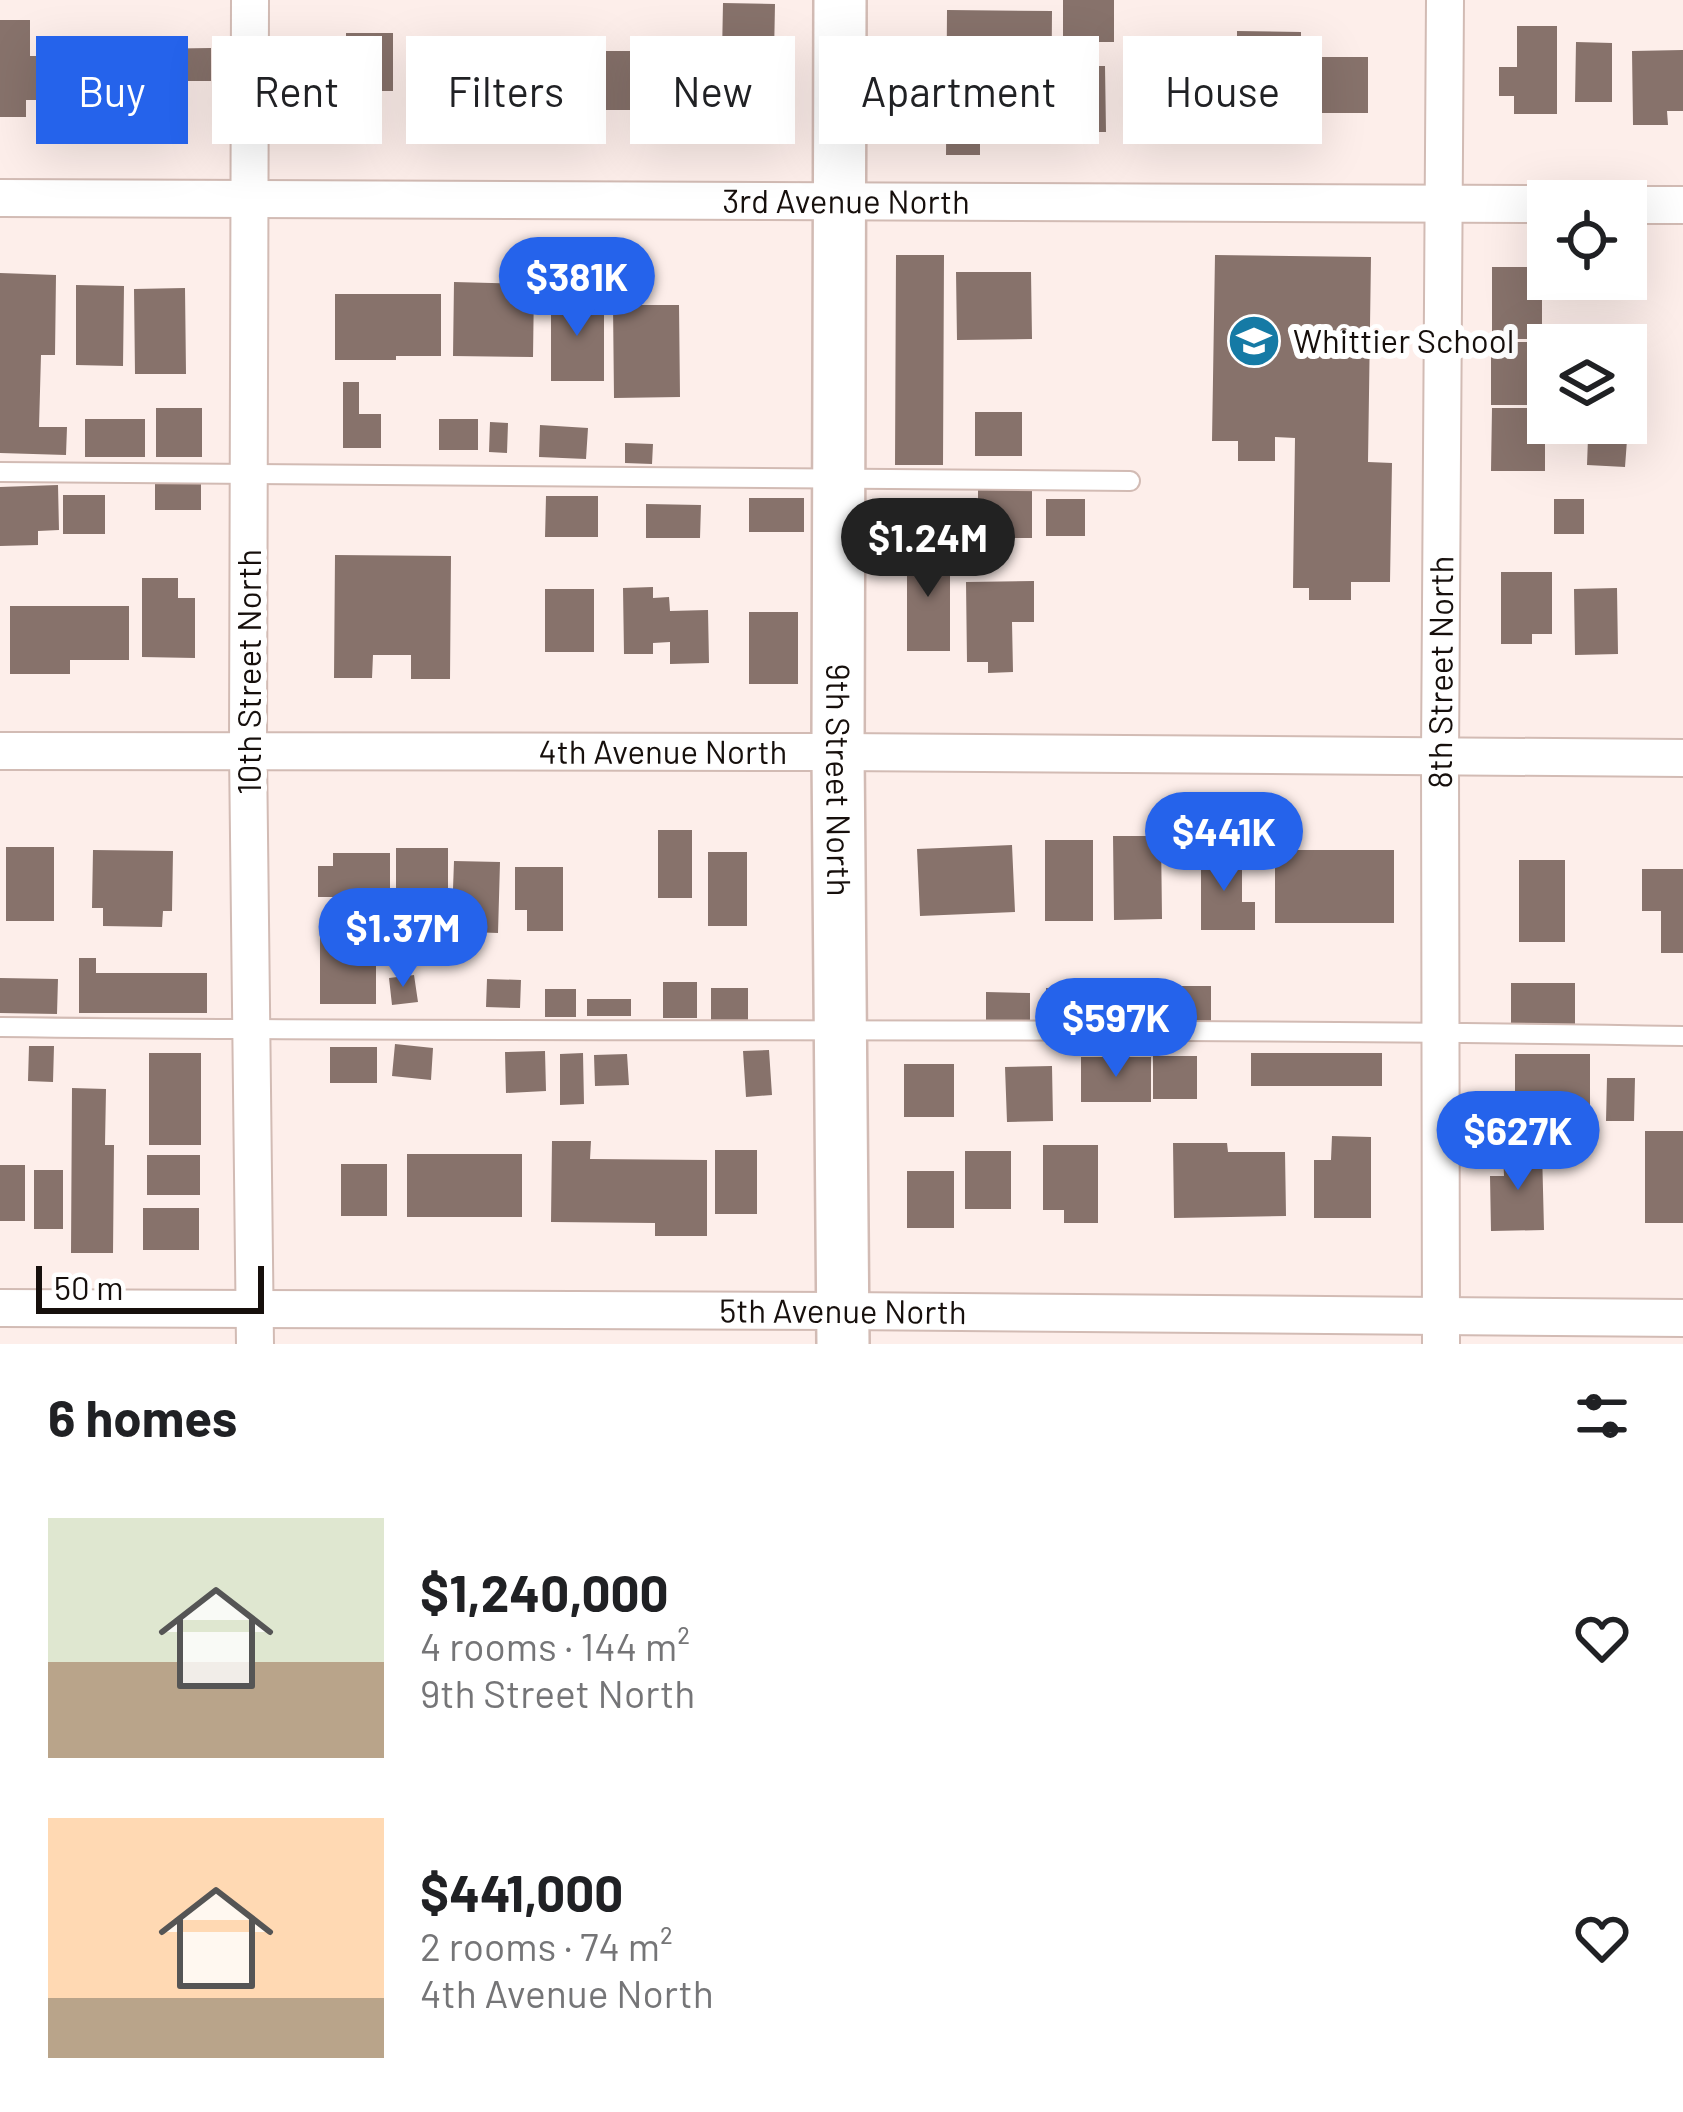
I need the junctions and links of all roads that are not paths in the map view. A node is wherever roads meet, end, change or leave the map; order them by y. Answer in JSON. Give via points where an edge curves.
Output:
{"nodes":[{"id":1,"x":250,"y":0,"type":"edge"},
{"id":2,"x":840,"y":0,"type":"edge"},
{"id":3,"x":1445,"y":0,"type":"edge"},
{"id":4,"x":0,"y":198,"type":"edge"},
{"id":5,"x":251,"y":200,"type":"junction"},
{"id":6,"x":838,"y":201,"type":"junction"},
{"id":7,"x":1443,"y":202,"type":"junction"},
{"id":8,"x":1527,"y":204,"type":"edge"},
{"id":9,"x":1647,"y":205,"type":"edge"},
{"id":10,"x":1683,"y":205,"type":"edge"},
{"id":11,"x":0,"y":472,"type":"edge"},
{"id":12,"x":250,"y":474,"type":"junction"},
{"id":13,"x":838,"y":478,"type":"junction"},
{"id":14,"x":1130,"y":481,"type":"dead end"},
{"id":15,"x":0,"y":751,"type":"edge"},
{"id":16,"x":248,"y":751,"type":"junction"},
{"id":17,"x":838,"y":752,"type":"junction"},
{"id":18,"x":1440,"y":757,"type":"junction"},
{"id":19,"x":1683,"y":758,"type":"edge"},
{"id":20,"x":0,"y":1027,"type":"edge"},
{"id":21,"x":252,"y":1030,"type":"junction"},
{"id":22,"x":841,"y":1031,"type":"junction"},
{"id":23,"x":1442,"y":1032,"type":"junction"},
{"id":24,"x":1683,"y":1036,"type":"edge"},
{"id":25,"x":0,"y":1308,"type":"edge"},
{"id":26,"x":1683,"y":1318,"type":"edge"},
{"id":27,"x":256,"y":1326,"type":"edge"},
{"id":28,"x":843,"y":1327,"type":"edge"},
{"id":29,"x":1441,"y":1330,"type":"edge"}],
"edges":[{"from":1,"to":5,"type":"street","name":"10th Street North"},
{"from":2,"to":6,"type":"main road","name":"9th Street North"},
{"from":3,"to":7,"type":"street","name":"8th Street North"},
{"from":4,"to":5,"type":"street","name":"3rd Avenue North"},
{"from":5,"to":6,"type":"street","name":"3rd Avenue North"},
{"from":5,"to":12,"type":"street","name":"10th Street North"},
{"from":6,"to":7,"type":"street","name":"3rd Avenue North"},
{"from":6,"to":13,"type":"main road","name":"9th Street North"},
{"from":7,"to":8,"type":"street","name":"3rd Avenue North"},
{"from":7,"to":18,"type":"street","name":"8th Street North"},
{"from":9,"to":10,"type":"street"},
{"from":11,"to":12,"type":"lane"},
{"from":12,"to":13,"type":"lane"},
{"from":12,"to":16,"type":"street","name":"10th Street North"},
{"from":13,"to":14,"type":"lane"},
{"from":13,"to":17,"type":"main road","name":"9th Street North"},
{"from":15,"to":16,"type":"street","name":"4th Avenue North"},
{"from":16,"to":17,"type":"street","name":"4th Avenue North"},
{"from":16,"to":21,"type":"street","name":"10th Street North"},
{"from":17,"to":18,"type":"street","name":"4th Avenue North"},
{"from":17,"to":22,"type":"main road","name":"9th Street North"},
{"from":18,"to":19,"type":"street","name":"4th Avenue North"},
{"from":18,"to":23,"type":"street","name":"8th Street North"},
{"from":20,"to":21,"type":"lane"},
{"from":21,"to":22,"type":"lane"},
{"from":21,"to":27,"type":"street","name":"10th Street North"},
{"from":22,"to":23,"type":"lane"},
{"from":22,"to":28,"type":"main road","name":"9th Street North"},
{"from":23,"to":24,"type":"lane"},
{"from":23,"to":29,"type":"street","name":"8th Street North"},
{"from":25,"to":27,"type":"street","name":"5th Avenue North"},
{"from":26,"to":29,"type":"street","name":"5th Avenue North"},
{"from":27,"to":28,"type":"street","name":"5th Avenue North"},
{"from":28,"to":29,"type":"street","name":"5th Avenue North"}]}
